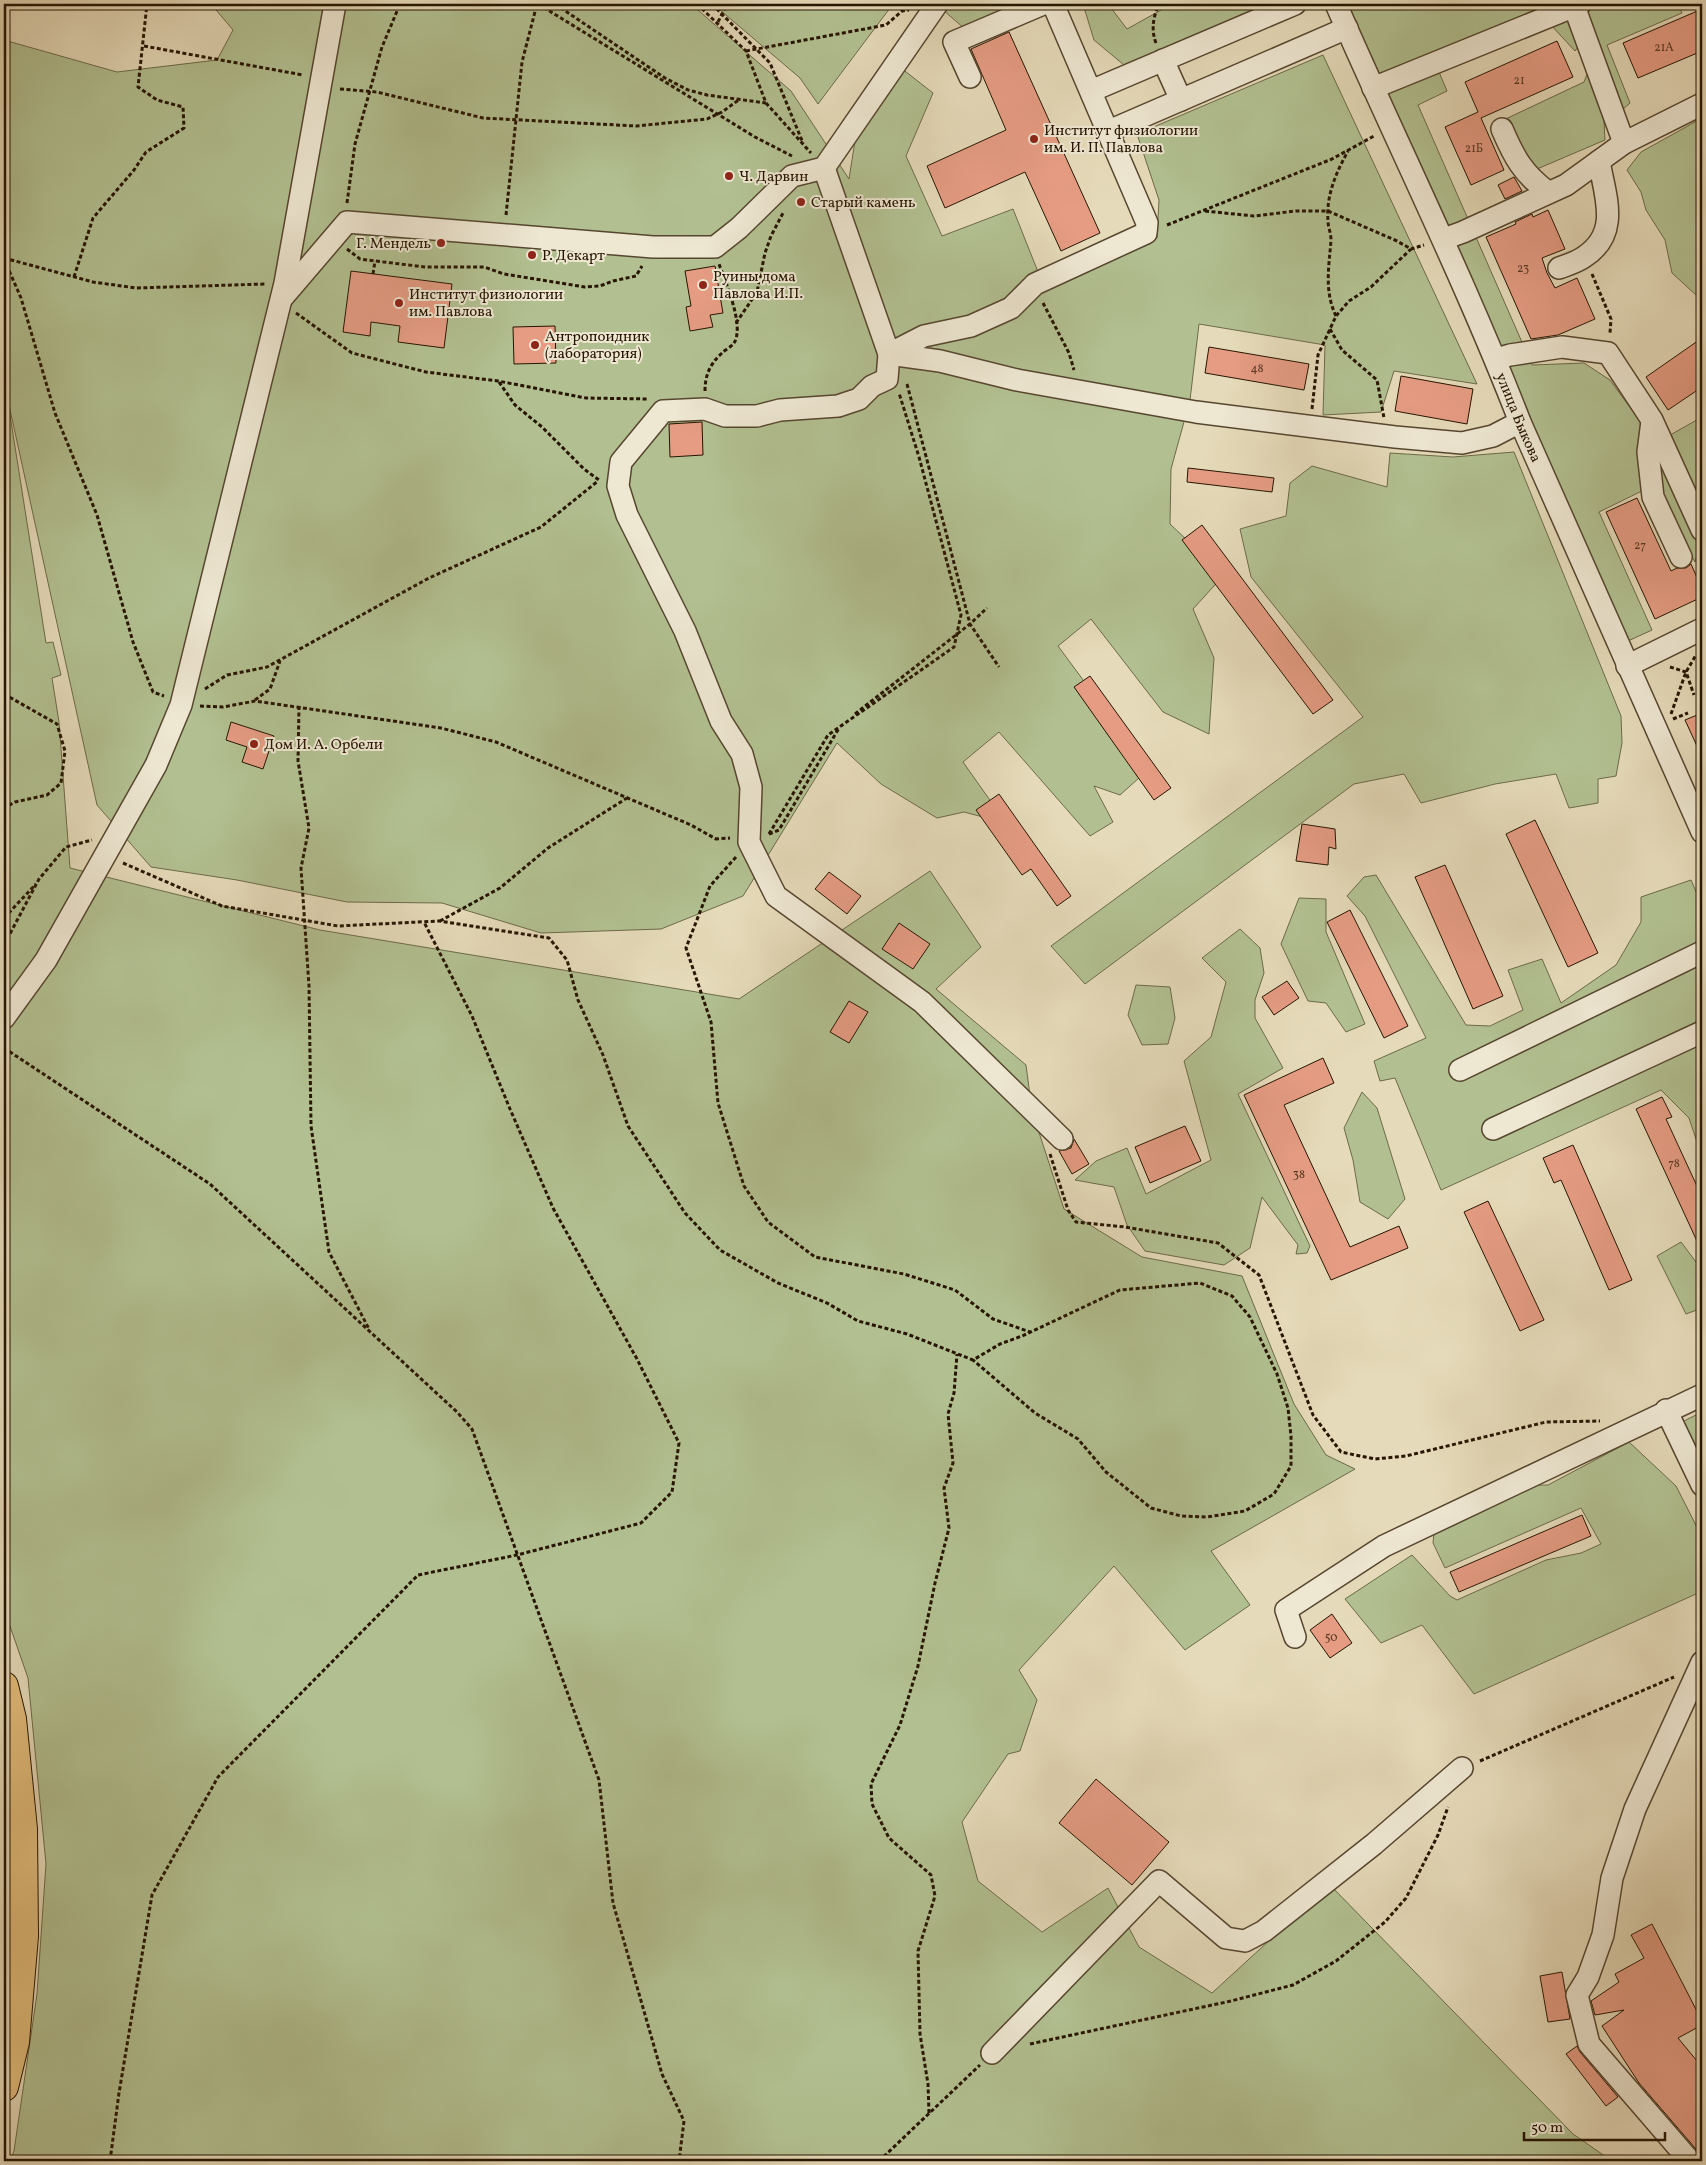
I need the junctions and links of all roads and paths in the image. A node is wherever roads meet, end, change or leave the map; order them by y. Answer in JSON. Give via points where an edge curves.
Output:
{"nodes":[{"id":1,"x":147,"y":4,"type":"edge"},
{"id":2,"x":335,"y":4,"type":"edge"},
{"id":3,"x":400,"y":4,"type":"edge"},
{"id":4,"x":537,"y":4,"type":"edge"},
{"id":5,"x":555,"y":4,"type":"edge"},
{"id":6,"x":697,"y":4,"type":"edge"},
{"id":7,"x":712,"y":4,"type":"edge"},
{"id":8,"x":727,"y":4,"type":"edge"},
{"id":9,"x":1043,"y":4,"type":"edge"},
{"id":10,"x":1053,"y":4,"type":"edge"},
{"id":11,"x":1159,"y":4,"type":"edge"},
{"id":12,"x":1295,"y":4,"type":"edge"},
{"id":13,"x":1336,"y":4,"type":"edge"},
{"id":14,"x":1577,"y":5,"type":"edge"},
{"id":15,"x":933,"y":11,"type":"edge"},
{"id":16,"x":718,"y":22,"type":"junction"},
{"id":17,"x":1347,"y":28,"type":"junction"},
{"id":18,"x":954,"y":42,"type":"junction"},
{"id":19,"x":144,"y":46,"type":"junction"},
{"id":20,"x":746,"y":51,"type":"junction"},
{"id":21,"x":1162,"y":60,"type":"junction"},
{"id":22,"x":970,"y":77,"type":"dead end"},
{"id":23,"x":319,"y":87,"type":"junction"},
{"id":24,"x":1373,"y":88,"type":"junction"},
{"id":25,"x":1091,"y":91,"type":"junction"},
{"id":26,"x":370,"y":92,"type":"junction"},
{"id":27,"x":740,"y":99,"type":"junction"},
{"id":28,"x":1181,"y":100,"type":"junction"},
{"id":29,"x":766,"y":102,"type":"junction"},
{"id":30,"x":1702,"y":104,"type":"edge"},
{"id":31,"x":517,"y":121,"type":"junction"},
{"id":32,"x":1390,"y":128,"type":"junction"},
{"id":33,"x":1502,"y":129,"type":"dead end"},
{"id":34,"x":1109,"y":131,"type":"junction"},
{"id":35,"x":1624,"y":143,"type":"junction"},
{"id":36,"x":1348,"y":150,"type":"junction"},
{"id":37,"x":1598,"y":161,"type":"junction"},
{"id":38,"x":820,"y":169,"type":"junction"},
{"id":39,"x":792,"y":176,"type":"junction"},
{"id":40,"x":1548,"y":192,"type":"junction"},
{"id":41,"x":1204,"y":211,"type":"junction"},
{"id":42,"x":1328,"y":211,"type":"junction"},
{"id":43,"x":346,"y":213,"type":"dead end"},
{"id":44,"x":1146,"y":233,"type":"junction"},
{"id":45,"x":505,"y":235,"type":"junction"},
{"id":46,"x":1444,"y":239,"type":"junction"},
{"id":47,"x":331,"y":241,"type":"junction"},
{"id":48,"x":642,"y":246,"type":"junction"},
{"id":49,"x":715,"y":247,"type":"junction"},
{"id":50,"x":1411,"y":249,"type":"junction"},
{"id":51,"x":1584,"y":257,"type":"junction"},
{"id":52,"x":4,"y":259,"type":"edge"},
{"id":53,"x":375,"y":261,"type":"junction"},
{"id":54,"x":1559,"y":268,"type":"dead end"},
{"id":55,"x":373,"y":274,"type":"dead end"},
{"id":56,"x":74,"y":277,"type":"junction"},
{"id":57,"x":1035,"y":284,"type":"junction"},
{"id":58,"x":283,"y":292,"type":"junction"},
{"id":59,"x":1336,"y":316,"type":"junction"},
{"id":60,"x":736,"y":324,"type":"junction"},
{"id":61,"x":1330,"y":329,"type":"junction"},
{"id":62,"x":1608,"y":353,"type":"junction"},
{"id":63,"x":889,"y":354,"type":"junction"},
{"id":64,"x":1496,"y":360,"type":"junction"},
{"id":65,"x":498,"y":381,"type":"junction"},
{"id":66,"x":1073,"y":390,"type":"junction"},
{"id":67,"x":705,"y":409,"type":"junction"},
{"id":68,"x":664,"y":411,"type":"junction"},
{"id":69,"x":1652,"y":420,"type":"junction"},
{"id":70,"x":1520,"y":422,"type":"junction"},
{"id":71,"x":1311,"y":427,"type":"junction"},
{"id":72,"x":1383,"y":436,"type":"junction"},
{"id":73,"x":621,"y":462,"type":"junction"},
{"id":74,"x":599,"y":480,"type":"junction"},
{"id":75,"x":605,"y":487,"type":"dead end"},
{"id":76,"x":1702,"y":530,"type":"edge"},
{"id":77,"x":1681,"y":557,"type":"dead end"},
{"id":78,"x":987,"y":608,"type":"dead end"},
{"id":79,"x":970,"y":624,"type":"junction"},
{"id":80,"x":1702,"y":629,"type":"edge"},
{"id":81,"x":1698,"y":651,"type":"dead end"},
{"id":82,"x":280,"y":660,"type":"junction"},
{"id":83,"x":1627,"y":666,"type":"junction"},
{"id":84,"x":999,"y":667,"type":"dead end"},
{"id":85,"x":1686,"y":672,"type":"junction"},
{"id":86,"x":4,"y":694,"type":"edge"},
{"id":87,"x":1694,"y":695,"type":"dead end"},
{"id":88,"x":255,"y":701,"type":"junction"},
{"id":89,"x":181,"y":705,"type":"junction"},
{"id":90,"x":299,"y":706,"type":"junction"},
{"id":91,"x":1688,"y":713,"type":"dead end"},
{"id":92,"x":627,"y":798,"type":"junction"},
{"id":93,"x":4,"y":808,"type":"edge"},
{"id":94,"x":1702,"y":832,"type":"edge"},
{"id":95,"x":749,"y":842,"type":"junction"},
{"id":96,"x":107,"y":851,"type":"junction"},
{"id":97,"x":40,"y":879,"type":"junction"},
{"id":98,"x":4,"y":918,"type":"edge"},
{"id":99,"x":305,"y":920,"type":"junction"},
{"id":100,"x":424,"y":922,"type":"junction"},
{"id":101,"x":440,"y":922,"type":"junction"},
{"id":102,"x":4,"y":946,"type":"edge"},
{"id":103,"x":1702,"y":952,"type":"edge"},
{"id":104,"x":4,"y":1018,"type":"edge"},
{"id":105,"x":1702,"y":1032,"type":"edge"},
{"id":106,"x":4,"y":1048,"type":"edge"},
{"id":107,"x":1460,"y":1070,"type":"dead end"},
{"id":108,"x":1493,"y":1129,"type":"dead end"},
{"id":109,"x":1055,"y":1143,"type":"joint"},
{"id":110,"x":370,"y":1332,"type":"junction"},
{"id":111,"x":1030,"y":1332,"type":"junction"},
{"id":112,"x":958,"y":1354,"type":"junction"},
{"id":113,"x":973,"y":1360,"type":"junction"},
{"id":114,"x":1702,"y":1395,"type":"edge"},
{"id":115,"x":1666,"y":1410,"type":"junction"},
{"id":116,"x":1605,"y":1421,"type":"dead end"},
{"id":117,"x":1702,"y":1485,"type":"edge"},
{"id":118,"x":517,"y":1555,"type":"junction"},
{"id":119,"x":1295,"y":1637,"type":"dead end"},
{"id":120,"x":1701,"y":1664,"type":"edge"},
{"id":121,"x":4,"y":1686,"type":"edge"},
{"id":122,"x":1462,"y":1768,"type":"joint"},
{"id":123,"x":1450,"y":1802,"type":"dead end"},
{"id":124,"x":992,"y":2053,"type":"junction"},
{"id":125,"x":4,"y":2087,"type":"edge"},
{"id":126,"x":929,"y":2113,"type":"junction"},
{"id":127,"x":110,"y":2161,"type":"edge"},
{"id":128,"x":679,"y":2161,"type":"edge"},
{"id":129,"x":879,"y":2161,"type":"edge"},
{"id":130,"x":1690,"y":2161,"type":"edge"}],
"edges":[{"from":1,"to":19,"type":"path"},
{"from":2,"to":23,"type":"street"},
{"from":3,"to":26,"type":"path","via":[[382,47]]},
{"from":4,"to":31,"type":"path","via":[[522,62]]},
{"from":5,"to":27,"type":"path","via":[[688,90]]},
{"from":6,"to":16,"type":"path"},
{"from":7,"to":38,"type":"path","via":[[770,63]]},
{"from":8,"to":16,"type":"path"},
{"from":9,"to":18,"type":"street"},
{"from":10,"to":25,"type":"street"},
{"from":11,"to":21,"type":"path","via":[[1152,34]]},
{"from":12,"to":21,"type":"street"},
{"from":13,"to":17,"type":"street","name":"улица Быкова"},
{"from":14,"to":24,"type":"street"},
{"from":14,"to":35,"type":"street"},
{"from":15,"to":18,"type":"street"},
{"from":15,"to":20,"type":"path","via":[[902,11],[886,25]]},
{"from":15,"to":38,"type":"street"},
{"from":16,"to":20,"type":"path"},
{"from":17,"to":24,"type":"street","name":"улица Быкова"},
{"from":17,"to":28,"type":"street"},
{"from":18,"to":22,"type":"street"},
{"from":19,"to":23,"type":"path","via":[[302,74]]},
{"from":19,"to":56,"type":"path","via":[[138,87],[158,100],[183,107],[184,128],[146,152],[93,218]]},
{"from":20,"to":29,"type":"path"},
{"from":21,"to":25,"type":"street"},
{"from":21,"to":28,"type":"street"},
{"from":23,"to":26,"type":"path"},
{"from":23,"to":58,"type":"street"},
{"from":24,"to":32,"type":"street","name":"улица Быкова"},
{"from":25,"to":34,"type":"street"},
{"from":26,"to":31,"type":"path","via":[[483,118]]},
{"from":26,"to":43,"type":"path","via":[[356,144]]},
{"from":27,"to":29,"type":"path"},
{"from":27,"to":31,"type":"path","via":[[707,119],[636,126]]},
{"from":28,"to":34,"type":"street"},
{"from":29,"to":38,"type":"path"},
{"from":30,"to":35,"type":"street"},
{"from":31,"to":45,"type":"path"},
{"from":32,"to":36,"type":"path"},
{"from":32,"to":46,"type":"street","name":"улица Быкова"},
{"from":33,"to":40,"type":"street","via":[[1515,160],[1532,180]]},
{"from":34,"to":44,"type":"street","via":[[1147,223]]},
{"from":35,"to":37,"type":"street"},
{"from":36,"to":41,"type":"path","via":[[1332,160]]},
{"from":36,"to":42,"type":"path","via":[[1332,188]]},
{"from":37,"to":40,"type":"street","via":[[1566,185]]},
{"from":37,"to":51,"type":"street","via":[[1609,218],[1603,239]]},
{"from":38,"to":39,"type":"street"},
{"from":38,"to":63,"type":"street"},
{"from":39,"to":49,"type":"street"},
{"from":39,"to":60,"type":"path","via":[[783,215],[765,253],[757,292]]},
{"from":40,"to":46,"type":"street"},
{"from":41,"to":42,"type":"path","via":[[1254,216]]},
{"from":41,"to":44,"type":"path"},
{"from":42,"to":50,"type":"path"},
{"from":42,"to":59,"type":"path","via":[[1331,238],[1327,281]]},
{"from":44,"to":57,"type":"street"},
{"from":45,"to":47,"type":"street","via":[[347,222]]},
{"from":45,"to":48,"type":"street"},
{"from":46,"to":50,"type":"path"},
{"from":46,"to":64,"type":"street","name":"улица Быкова"},
{"from":47,"to":53,"type":"path","via":[[360,259]]},
{"from":47,"to":58,"type":"street"},
{"from":48,"to":49,"type":"street"},
{"from":48,"to":53,"type":"path","via":[[642,266],[636,276],[585,287],[504,274],[484,267],[426,267]]},
{"from":49,"to":60,"type":"path","via":[[736,312]]},
{"from":50,"to":59,"type":"path","via":[[1371,287],[1349,301]]},
{"from":51,"to":54,"type":"street"},
{"from":51,"to":62,"type":"path","via":[[1612,319]]},
{"from":52,"to":56,"type":"path"},
{"from":52,"to":89,"type":"path","via":[[21,298],[55,413],[97,515],[133,642],[153,692]]},
{"from":53,"to":55,"type":"path"},
{"from":56,"to":58,"type":"path","via":[[136,288]]},
{"from":57,"to":63,"type":"street","via":[[1010,308],[971,326],[924,336]]},
{"from":57,"to":66,"type":"path","via":[[1069,353],[1075,373]]},
{"from":58,"to":65,"type":"path","via":[[352,353],[426,372]]},
{"from":58,"to":89,"type":"street"},
{"from":59,"to":61,"type":"path"},
{"from":60,"to":67,"type":"path","via":[[734,342],[712,363],[705,377]]},
{"from":61,"to":71,"type":"path","via":[[1318,355]]},
{"from":61,"to":72,"type":"path","via":[[1342,350],[1377,380],[1384,416]]},
{"from":62,"to":64,"type":"street","via":[[1562,347]]},
{"from":62,"to":69,"type":"street"},
{"from":63,"to":66,"type":"street","via":[[940,361]]},
{"from":63,"to":67,"type":"street","via":[[887,379],[872,386],[859,399],[838,406],[780,410],[757,416],[725,416]]},
{"from":63,"to":79,"type":"path","via":[[902,367]]},
{"from":64,"to":70,"type":"street","name":"улица Быкова"},
{"from":65,"to":68,"type":"path","via":[[586,398],[649,399]]},
{"from":65,"to":74,"type":"path","via":[[515,405]]},
{"from":66,"to":71,"type":"street","via":[[1196,412]]},
{"from":67,"to":68,"type":"street"},
{"from":68,"to":73,"type":"street"},
{"from":69,"to":76,"type":"street"},
{"from":69,"to":77,"type":"street","via":[[1648,452],[1653,497]]},
{"from":70,"to":72,"type":"street","via":[[1493,436],[1462,443]]},
{"from":70,"to":83,"type":"street","name":"улица Быкова"},
{"from":71,"to":72,"type":"street"},
{"from":73,"to":74,"type":"path"},
{"from":73,"to":95,"type":"street","via":[[618,486],[627,515],[685,631],[721,721],[742,754],[751,786]]},
{"from":74,"to":75,"type":"path"},
{"from":74,"to":82,"type":"path","via":[[540,527],[429,578]]},
{"from":78,"to":79,"type":"path"},
{"from":79,"to":84,"type":"path"},
{"from":79,"to":95,"type":"path","via":[[842,725],[779,830]]},
{"from":80,"to":83,"type":"street"},
{"from":81,"to":85,"type":"path"},
{"from":82,"to":88,"type":"path","via":[[270,689]]},
{"from":82,"to":89,"type":"path","via":[[267,667],[227,675]]},
{"from":83,"to":94,"type":"street","name":"улица Быкова"},
{"from":85,"to":87,"type":"path"},
{"from":85,"to":91,"type":"path","via":[[1668,721]]},
{"from":86,"to":93,"type":"path","via":[[57,724],[65,751],[61,783],[47,795],[14,802]]},
{"from":88,"to":89,"type":"path","via":[[223,707]]},
{"from":88,"to":90,"type":"path"},
{"from":89,"to":96,"type":"street","via":[[156,765]]},
{"from":90,"to":92,"type":"path","via":[[441,728],[496,742]]},
{"from":90,"to":99,"type":"path","via":[[298,761],[309,828],[301,868]]},
{"from":92,"to":95,"type":"path","via":[[691,825],[715,839]]},
{"from":92,"to":101,"type":"path","via":[[548,848],[500,888]]},
{"from":95,"to":109,"type":"street","via":[[776,896],[922,1002]]},
{"from":95,"to":111,"type":"path","via":[[710,886],[686,948],[711,1022],[718,1103],[744,1186],[768,1222],[815,1257],[904,1274],[955,1290],[993,1319]]},
{"from":96,"to":97,"type":"path","via":[[90,839],[66,847]]},
{"from":96,"to":99,"type":"path","via":[[127,866],[222,906]]},
{"from":96,"to":104,"type":"street","via":[[46,960]]},
{"from":97,"to":98,"type":"path"},
{"from":97,"to":102,"type":"path"},
{"from":99,"to":100,"type":"path","via":[[338,926]]},
{"from":99,"to":110,"type":"path","via":[[310,1126],[329,1252]]},
{"from":100,"to":101,"type":"path"},
{"from":100,"to":118,"type":"path","via":[[472,1016],[553,1208],[637,1359],[678,1443],[672,1492],[641,1523]]},
{"from":101,"to":112,"type":"path","via":[[549,938],[567,960],[578,1000],[603,1055],[628,1126],[685,1213],[720,1250],[778,1283],[826,1303],[858,1321],[907,1334]]},
{"from":103,"to":107,"type":"street"},
{"from":105,"to":108,"type":"street"},
{"from":106,"to":110,"type":"path","via":[[210,1184]]},
{"from":109,"to":116,"type":"path","via":[[1068,1210],[1076,1222],[1218,1243],[1259,1275],[1313,1415],[1342,1452],[1375,1459],[1406,1456],[1546,1422]]},
{"from":110,"to":118,"type":"path","via":[[472,1429]]},
{"from":111,"to":113,"type":"path"},
{"from":111,"to":113,"type":"path","via":[[1120,1290],[1200,1283],[1232,1296],[1250,1317],[1277,1374],[1288,1408],[1292,1436],[1291,1466],[1274,1494],[1245,1511],[1207,1517],[1181,1516],[1151,1508],[1106,1472],[1078,1439],[1035,1413]]},
{"from":112,"to":113,"type":"path"},
{"from":112,"to":126,"type":"path","via":[[948,1414],[953,1463],[944,1488],[949,1528],[934,1583],[918,1666],[900,1725],[871,1784],[872,1804],[889,1838],[931,1875],[936,1896],[918,1951],[920,2034]]},
{"from":114,"to":115,"type":"street"},
{"from":115,"to":117,"type":"street"},
{"from":115,"to":119,"type":"street","via":[[1384,1546],[1286,1610]]},
{"from":118,"to":127,"type":"path","via":[[418,1575],[218,1777],[152,1895]]},
{"from":118,"to":128,"type":"path","via":[[599,1780],[614,1903],[662,2074],[684,2121]]},
{"from":120,"to":122,"type":"path"},
{"from":120,"to":130,"type":"street","via":[[1635,1809],[1612,1878],[1603,1935],[1588,1977],[1577,1995],[1589,2044]]},
{"from":121,"to":125,"type":"main road","via":[[12,1719],[23,1829],[24,1936],[15,2042]]},
{"from":122,"to":124,"type":"street","via":[[1374,1844],[1264,1931],[1245,1941],[1226,1938],[1159,1881]]},
{"from":123,"to":124,"type":"path","via":[[1438,1835],[1406,1898],[1385,1922],[1336,1961],[1293,1985]]},
{"from":124,"to":126,"type":"path"},
{"from":126,"to":129,"type":"path"}]}
